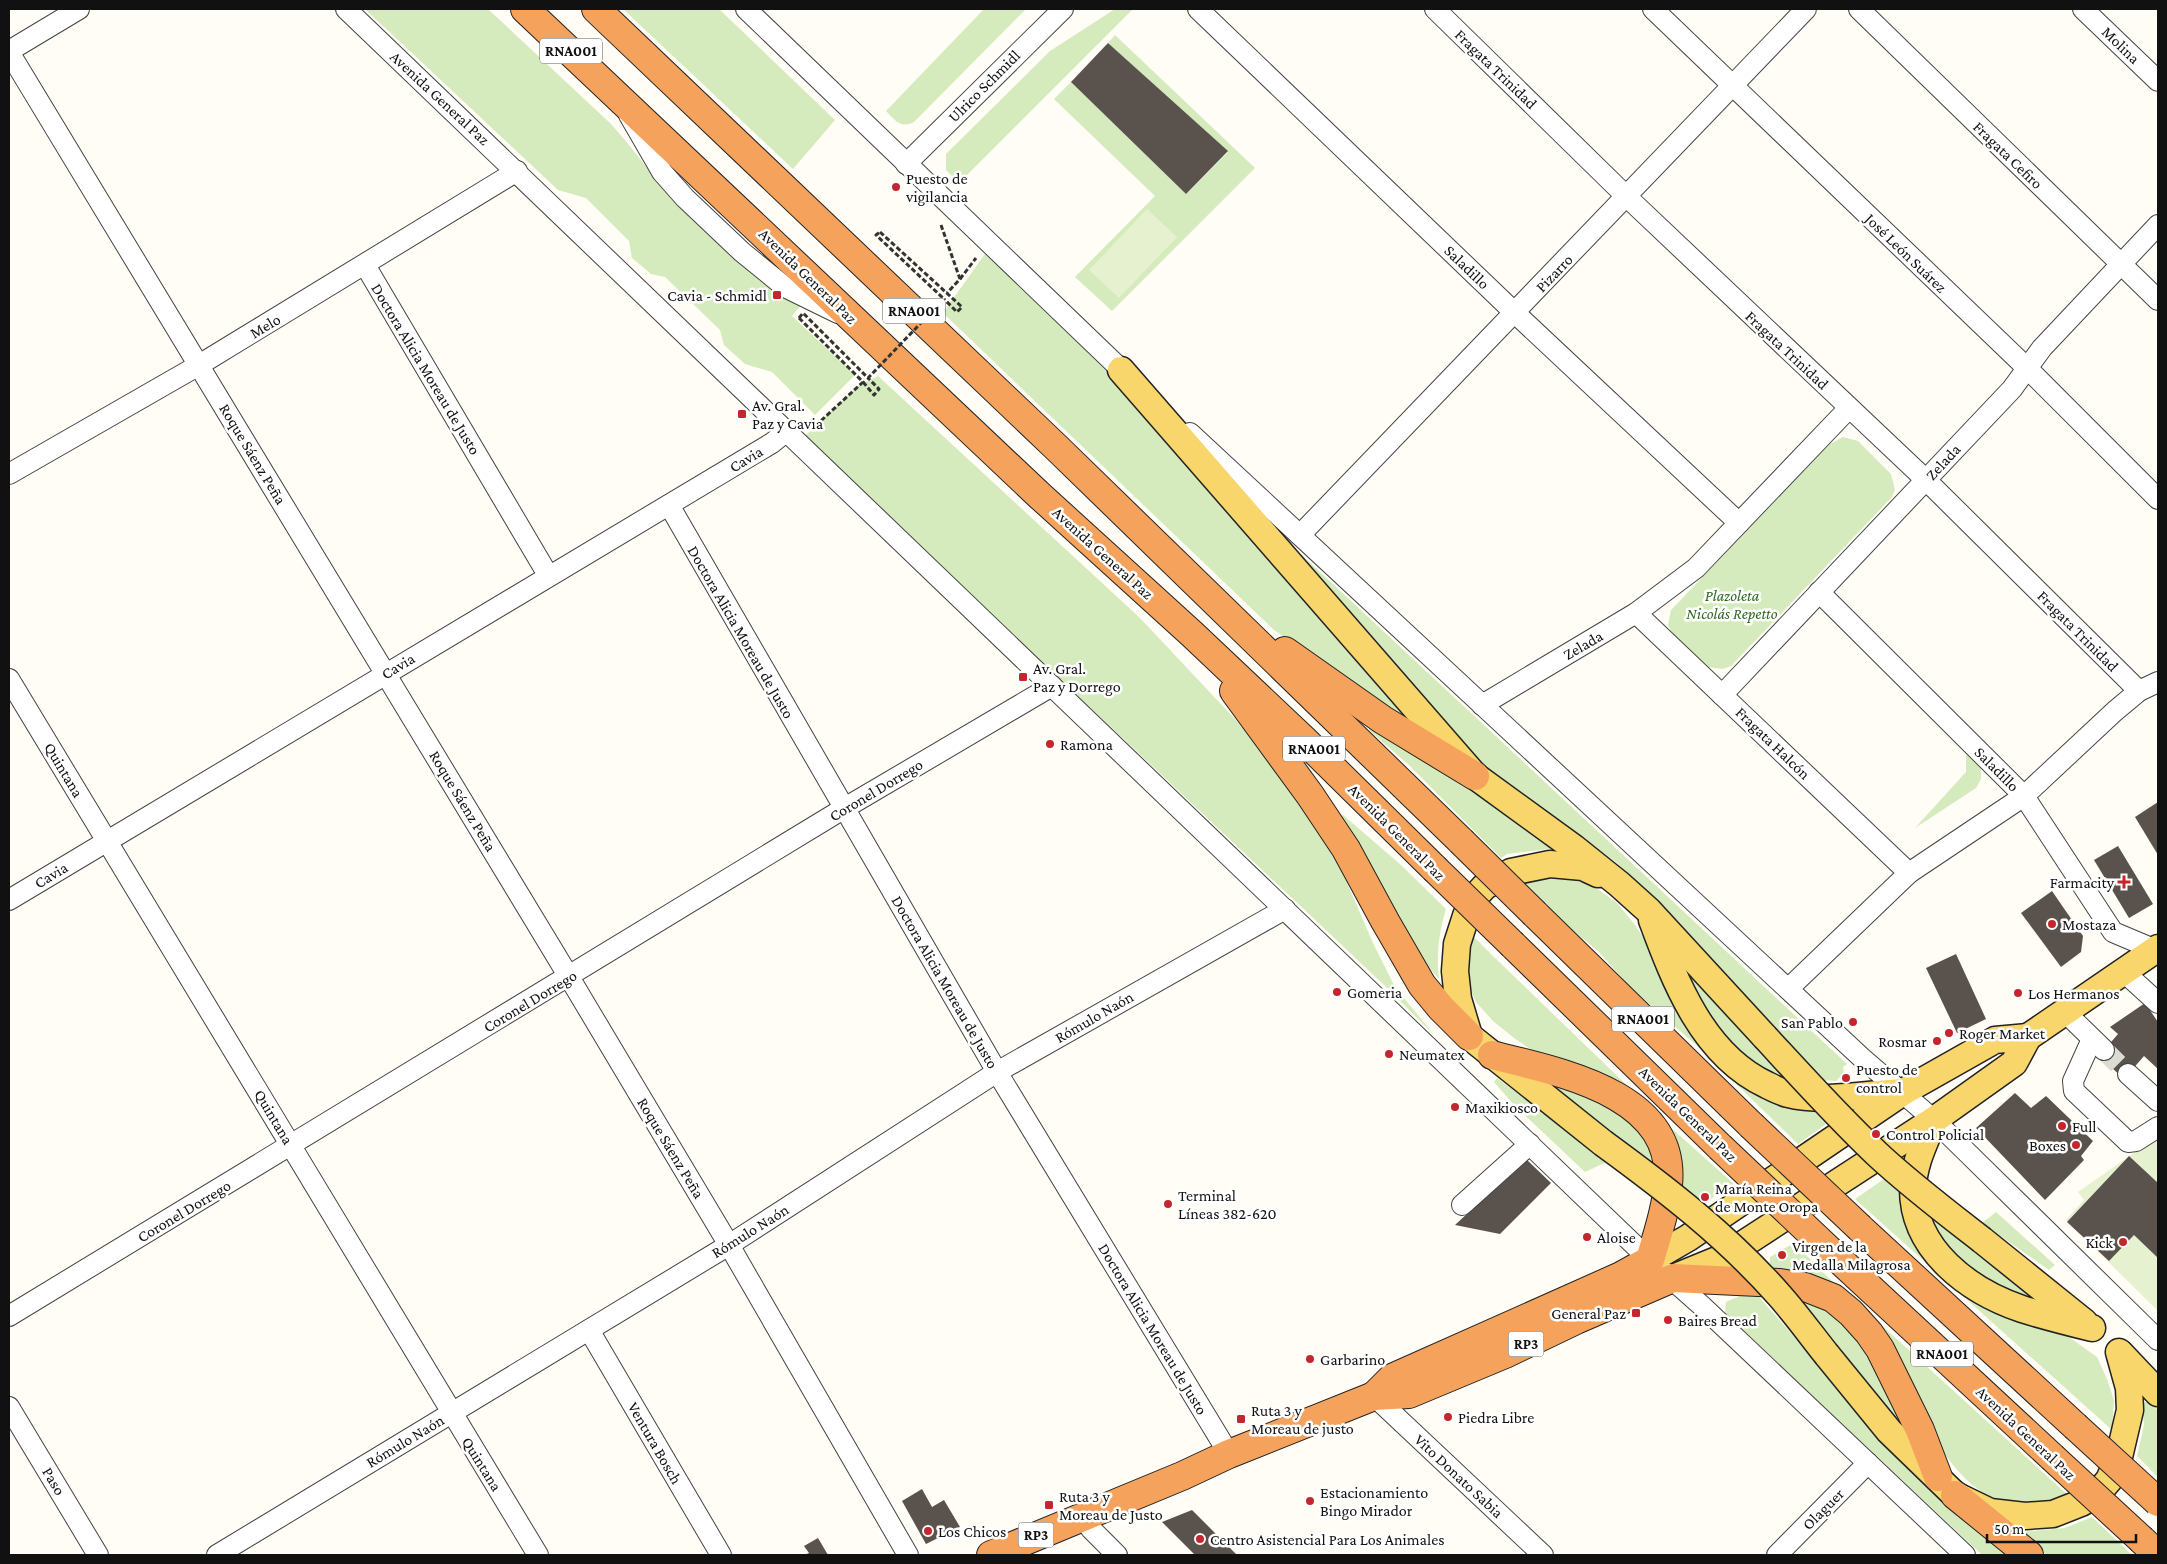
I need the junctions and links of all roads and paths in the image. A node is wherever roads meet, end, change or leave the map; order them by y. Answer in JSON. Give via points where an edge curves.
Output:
{"nodes":[{"id":1,"x":79,"y":9,"type":"edge"},
{"id":2,"x":346,"y":9,"type":"edge"},
{"id":3,"x":525,"y":9,"type":"edge"},
{"id":4,"x":596,"y":9,"type":"edge"},
{"id":5,"x":746,"y":9,"type":"edge"},
{"id":6,"x":1063,"y":9,"type":"edge"},
{"id":7,"x":1198,"y":9,"type":"edge"},
{"id":8,"x":1435,"y":9,"type":"edge"},
{"id":9,"x":1653,"y":9,"type":"edge"},
{"id":10,"x":1806,"y":9,"type":"edge"},
{"id":11,"x":1859,"y":9,"type":"edge"},
{"id":12,"x":2083,"y":9,"type":"edge"},
{"id":13,"x":9,"y":52,"type":"edge"},
{"id":14,"x":2158,"y":81,"type":"edge"},
{"id":15,"x":1732,"y":86,"type":"junction"},
{"id":16,"x":906,"y":164,"type":"junction"},
{"id":17,"x":517,"y":171,"type":"junction"},
{"id":18,"x":1627,"y":197,"type":"junction"},
{"id":19,"x":2158,"y":225,"type":"edge"},
{"id":20,"x":945,"y":226,"type":"dead end"},
{"id":21,"x":971,"y":250,"type":"dead end"},
{"id":22,"x":365,"y":265,"type":"junction"},
{"id":23,"x":2122,"y":266,"type":"junction"},
{"id":24,"x":960,"y":279,"type":"junction"},
{"id":25,"x":947,"y":293,"type":"junction"},
{"id":26,"x":2158,"y":300,"type":"edge"},
{"id":27,"x":945,"y":301,"type":"junction"},
{"id":28,"x":1515,"y":313,"type":"junction"},
{"id":29,"x":199,"y":365,"type":"junction"},
{"id":30,"x":2027,"y":368,"type":"junction"},
{"id":31,"x":1121,"y":370,"type":"junction"},
{"id":32,"x":870,"y":380,"type":"junction"},
{"id":33,"x":863,"y":382,"type":"junction"},
{"id":34,"x":1849,"y":408,"type":"junction"},
{"id":35,"x":793,"y":436,"type":"junction"},
{"id":36,"x":9,"y":474,"type":"edge"},
{"id":37,"x":1926,"y":480,"type":"junction"},
{"id":38,"x":2158,"y":499,"type":"edge"},
{"id":39,"x":668,"y":505,"type":"junction"},
{"id":40,"x":1739,"y":523,"type":"junction"},
{"id":41,"x":1300,"y":535,"type":"junction"},
{"id":42,"x":548,"y":575,"type":"junction"},
{"id":43,"x":1819,"y":592,"type":"junction"},
{"id":44,"x":1636,"y":613,"type":"junction"},
{"id":45,"x":1230,"y":614,"type":"junction"},
{"id":46,"x":1192,"y":634,"type":"junction"},
{"id":47,"x":386,"y":674,"type":"junction"},
{"id":48,"x":9,"y":679,"type":"edge"},
{"id":49,"x":2158,"y":682,"type":"edge"},
{"id":50,"x":1052,"y":686,"type":"junction"},
{"id":51,"x":2139,"y":692,"type":"junction"},
{"id":52,"x":1722,"y":695,"type":"junction"},
{"id":53,"x":1482,"y":706,"type":"junction"},
{"id":54,"x":1475,"y":776,"type":"junction"},
{"id":55,"x":2024,"y":796,"type":"junction"},
{"id":56,"x":843,"y":809,"type":"junction"},
{"id":57,"x":106,"y":842,"type":"junction"},
{"id":58,"x":1909,"y":873,"type":"junction"},
{"id":59,"x":1619,"y":884,"type":"junction"},
{"id":60,"x":9,"y":900,"type":"edge"},
{"id":61,"x":1285,"y":909,"type":"junction"},
{"id":62,"x":1649,"y":911,"type":"junction"},
{"id":63,"x":2157,"y":950,"type":"edge"},
{"id":64,"x":2124,"y":972,"type":"junction"},
{"id":65,"x":569,"y":977,"type":"junction"},
{"id":66,"x":1788,"y":989,"type":"junction"},
{"id":67,"x":2158,"y":1003,"type":"edge"},
{"id":68,"x":2065,"y":1012,"type":"junction"},
{"id":69,"x":1469,"y":1036,"type":"junction"},
{"id":70,"x":2028,"y":1037,"type":"junction"},
{"id":71,"x":1492,"y":1054,"type":"junction"},
{"id":72,"x":997,"y":1072,"type":"junction"},
{"id":73,"x":2128,"y":1074,"type":"tunnel mouth"},
{"id":74,"x":1902,"y":1092,"type":"junction"},
{"id":75,"x":2158,"y":1101,"type":"edge"},
{"id":76,"x":1934,"y":1120,"type":"junction"},
{"id":77,"x":2158,"y":1127,"type":"edge"},
{"id":78,"x":1530,"y":1144,"type":"junction"},
{"id":79,"x":292,"y":1146,"type":"junction"},
{"id":80,"x":1462,"y":1205,"type":"dead end"},
{"id":81,"x":729,"y":1245,"type":"junction"},
{"id":82,"x":1650,"y":1260,"type":"junction"},
{"id":83,"x":1673,"y":1278,"type":"junction"},
{"id":84,"x":9,"y":1316,"type":"edge"},
{"id":85,"x":2092,"y":1328,"type":"junction"},
{"id":86,"x":589,"y":1330,"type":"junction"},
{"id":87,"x":2158,"y":1340,"type":"edge"},
{"id":88,"x":2119,"y":1352,"type":"junction"},
{"id":89,"x":2158,"y":1393,"type":"edge"},
{"id":90,"x":1374,"y":1396,"type":"junction"},
{"id":91,"x":9,"y":1407,"type":"edge"},
{"id":92,"x":451,"y":1414,"type":"junction"},
{"id":93,"x":1228,"y":1454,"type":"junction"},
{"id":94,"x":1868,"y":1463,"type":"junction"},
{"id":95,"x":1946,"y":1486,"type":"junction"},
{"id":96,"x":2158,"y":1502,"type":"edge"},
{"id":97,"x":1083,"y":1517,"type":"junction"},
{"id":98,"x":2150,"y":1547,"type":"edge"},
{"id":99,"x":98,"y":1555,"type":"edge"},
{"id":100,"x":217,"y":1555,"type":"edge"},
{"id":101,"x":538,"y":1555,"type":"edge"},
{"id":102,"x":721,"y":1555,"type":"edge"},
{"id":103,"x":908,"y":1555,"type":"edge"},
{"id":104,"x":991,"y":1555,"type":"edge"},
{"id":105,"x":1117,"y":1555,"type":"edge"},
{"id":106,"x":1543,"y":1555,"type":"edge"},
{"id":107,"x":1777,"y":1555,"type":"edge"},
{"id":108,"x":1965,"y":1555,"type":"edge"},
{"id":109,"x":2029,"y":1555,"type":"edge"}],
"edges":[{"from":1,"to":13,"type":"street"},
{"from":2,"to":17,"type":"street","name":"Avenida General Paz"},
{"from":3,"to":46,"type":"highway","name":"Avenida General Paz","number":"RNA001","via":[[1039,495]]},
{"from":4,"to":45,"type":"highway","number":"RNA001"},
{"from":5,"to":16,"type":"street"},
{"from":6,"to":16,"type":"street","name":"Ulrico Schmidl"},
{"from":7,"to":28,"type":"street","name":"Saladillo"},
{"from":8,"to":18,"type":"street","name":"Fragata Trinidad"},
{"from":9,"to":15,"type":"street","name":"José León Suárez"},
{"from":10,"to":15,"type":"street","name":"Pizarro"},
{"from":11,"to":23,"type":"street","name":"Fragata Cefiro"},
{"from":12,"to":14,"type":"street","name":"Molina"},
{"from":13,"to":29,"type":"street","name":"Roque Sáenz Peña"},
{"from":15,"to":18,"type":"street","name":"Pizarro"},
{"from":15,"to":30,"type":"street","name":"José León Suárez"},
{"from":16,"to":31,"type":"street"},
{"from":17,"to":22,"type":"street","name":"Melo"},
{"from":17,"to":35,"type":"street","name":"Avenida General Paz"},
{"from":18,"to":28,"type":"street","name":"Pizarro"},
{"from":18,"to":34,"type":"street","name":"Fragata Trinidad"},
{"from":19,"to":23,"type":"street","name":"Zelada"},
{"from":20,"to":24,"type":"path","via":[[939,219]]},
{"from":21,"to":24,"type":"path","via":[[978,257]]},
{"from":22,"to":29,"type":"street","name":"Melo"},
{"from":22,"to":42,"type":"street","name":"Doctora Alicia Moreau de Justo"},
{"from":23,"to":26,"type":"street","name":"Fragata Cefiro"},
{"from":23,"to":30,"type":"street","name":"Zelada","via":[[2042,348]]},
{"from":24,"to":25,"type":"path"},
{"from":25,"to":27,"type":"path","via":[[962,307],[957,312]]},
{"from":25,"to":27,"type":"path","bridge":true,"via":[[880,232],[876,235]]},
{"from":27,"to":32,"type":"path","bridge":true},
{"from":28,"to":40,"type":"street","name":"Saladillo"},
{"from":28,"to":41,"type":"street","name":"Pizarro"},
{"from":29,"to":36,"type":"street","name":"Melo"},
{"from":29,"to":47,"type":"street","name":"Roque Sáenz Peña"},
{"from":30,"to":37,"type":"street","name":"Zelada","via":[[2012,389]]},
{"from":30,"to":38,"type":"street","name":"José León Suárez"},
{"from":31,"to":41,"type":"street"},
{"from":31,"to":54,"type":"main road"},
{"from":32,"to":33,"type":"path","via":[[879,389],[874,395]]},
{"from":32,"to":33,"type":"path","bridge":true,"via":[[803,313],[799,318]]},
{"from":33,"to":35,"type":"path"},
{"from":34,"to":37,"type":"street","name":"Fragata Trinidad"},
{"from":34,"to":40,"type":"street","name":"Zelada"},
{"from":35,"to":39,"type":"street","name":"Cavia","via":[[772,443]]},
{"from":35,"to":50,"type":"street","name":"Avenida General Paz"},
{"from":37,"to":43,"type":"street","name":"Zelada"},
{"from":37,"to":51,"type":"street","name":"Fragata Trinidad"},
{"from":39,"to":42,"type":"street","name":"Cavia"},
{"from":39,"to":56,"type":"street","name":"Doctora Alicia Moreau de Justo"},
{"from":40,"to":44,"type":"street","name":"Zelada","via":[[1696,568]]},
{"from":41,"to":53,"type":"street"},
{"from":42,"to":47,"type":"street","name":"Cavia"},
{"from":43,"to":52,"type":"street","name":"Zelada"},
{"from":43,"to":55,"type":"street","name":"Saladillo"},
{"from":44,"to":52,"type":"street","name":"Fragata Halcón"},
{"from":44,"to":53,"type":"street","name":"Zelada"},
{"from":45,"to":54,"type":"highway","via":[[1383,720]]},
{"from":45,"to":96,"type":"highway","number":"RNA001","bridge":true,"via":[[1751,1125]]},
{"from":46,"to":69,"type":"highway","via":[[1346,849],[1422,985]]},
{"from":46,"to":98,"type":"highway","name":"Avenida General Paz","number":"RNA001","bridge":true,"via":[[1720,1147]]},
{"from":47,"to":57,"type":"street","name":"Cavia"},
{"from":47,"to":65,"type":"street","name":"Roque Sáenz Peña"},
{"from":48,"to":57,"type":"street","name":"Quintana"},
{"from":49,"to":51,"type":"street"},
{"from":50,"to":56,"type":"street","name":"Coronel Dorrego"},
{"from":50,"to":61,"type":"street","name":"Avenida General Paz"},
{"from":51,"to":55,"type":"street"},
{"from":52,"to":58,"type":"street","name":"Fragata Halcón"},
{"from":53,"to":66,"type":"street"},
{"from":54,"to":59,"type":"main road"},
{"from":55,"to":58,"type":"street"},
{"from":55,"to":63,"type":"street","name":"Saladillo","via":[[2113,932]]},
{"from":56,"to":65,"type":"street","name":"Coronel Dorrego"},
{"from":56,"to":72,"type":"street","name":"Doctora Alicia Moreau de Justo"},
{"from":57,"to":60,"type":"street","name":"Cavia"},
{"from":57,"to":79,"type":"street","name":"Quintana"},
{"from":58,"to":66,"type":"street"},
{"from":59,"to":62,"type":"main road"},
{"from":59,"to":69,"type":"main road","via":[[1583,867],[1567,864],[1512,872],[1485,886],[1473,899],[1457,944],[1458,999]]},
{"from":61,"to":72,"type":"street","name":"Rómulo Naón"},
{"from":61,"to":78,"type":"street","name":"Avenida General Paz"},
{"from":62,"to":74,"type":"main road","via":[[1669,968],[1698,1020],[1715,1045],[1737,1067],[1787,1094],[1830,1097]]},
{"from":62,"to":85,"type":"main road","bridge":true,"via":[[1815,1092],[1876,1153]]},
{"from":63,"to":64,"type":"main road"},
{"from":64,"to":67,"type":"street"},
{"from":64,"to":68,"type":"main road"},
{"from":65,"to":79,"type":"street","name":"Coronel Dorrego"},
{"from":65,"to":81,"type":"street","name":"Roque Sáenz Peña"},
{"from":66,"to":74,"type":"street"},
{"from":68,"to":70,"type":"main road"},
{"from":68,"to":77,"type":"street","via":[[2098,1044],[2073,1081],[2074,1091],[2128,1142],[2136,1141]]},
{"from":69,"to":71,"type":"main road"},
{"from":70,"to":74,"type":"main road","via":[[1995,1040]]},
{"from":70,"to":76,"type":"main road","via":[[2014,1063]]},
{"from":71,"to":82,"type":"highway","via":[[1583,1080],[1614,1094],[1650,1125],[1668,1168],[1662,1220]]},
{"from":71,"to":95,"type":"main road","bridge":true,"via":[[1675,1196],[1731,1246],[1780,1295],[1889,1431]]},
{"from":72,"to":81,"type":"street","name":"Rómulo Naón"},
{"from":72,"to":93,"type":"street","name":"Doctora Alicia Moreau de Justo"},
{"from":73,"to":75,"type":"street"},
{"from":74,"to":76,"type":"street"},
{"from":74,"to":82,"type":"main road","via":[[1688,1238]]},
{"from":76,"to":83,"type":"main road","via":[[1722,1258]]},
{"from":76,"to":85,"type":"main road","via":[[1916,1166],[1913,1188],[1919,1226],[1936,1253],[1954,1272],[1980,1290],[2020,1308]]},
{"from":76,"to":87,"type":"street"},
{"from":78,"to":80,"type":"street"},
{"from":78,"to":82,"type":"street","name":"Avenida General Paz"},
{"from":79,"to":84,"type":"street","name":"Coronel Dorrego"},
{"from":79,"to":92,"type":"street","name":"Quintana"},
{"from":81,"to":86,"type":"street","name":"Rómulo Naón"},
{"from":81,"to":103,"type":"street","name":"Roque Sáenz Peña"},
{"from":82,"to":83,"type":"street","name":"Avenida General Paz"},
{"from":82,"to":90,"type":"highway","number":"RP3","via":[[1392,1378]]},
{"from":83,"to":90,"type":"highway","number":"RP3","via":[[1409,1394]]},
{"from":83,"to":94,"type":"street","name":"Avenida General Paz"},
{"from":83,"to":95,"type":"highway","via":[[1780,1283],[1805,1287],[1833,1298],[1851,1313],[1880,1349]]},
{"from":85,"to":88,"type":"main road"},
{"from":86,"to":92,"type":"street","name":"Rómulo Naón"},
{"from":86,"to":102,"type":"street","name":"Ventura Bosch"},
{"from":88,"to":89,"type":"main road"},
{"from":88,"to":95,"type":"main road","via":[[2129,1388],[2130,1410],[2119,1457],[2109,1480],[2097,1494],[2052,1514],[2025,1516],[1990,1512]]},
{"from":90,"to":93,"type":"highway","number":"RP3"},
{"from":90,"to":106,"type":"street","name":"Vito Donato Sabia"},
{"from":91,"to":99,"type":"street","name":"Paso"},
{"from":92,"to":100,"type":"street","name":"Rómulo Naón"},
{"from":92,"to":101,"type":"street","name":"Quintana"},
{"from":93,"to":97,"type":"highway","number":"RP3"},
{"from":94,"to":107,"type":"street","name":"Olaguer"},
{"from":94,"to":108,"type":"street","name":"Avenida General Paz"},
{"from":95,"to":109,"type":"highway"},
{"from":97,"to":104,"type":"highway","number":"RP3"},
{"from":97,"to":105,"type":"street"}]}
